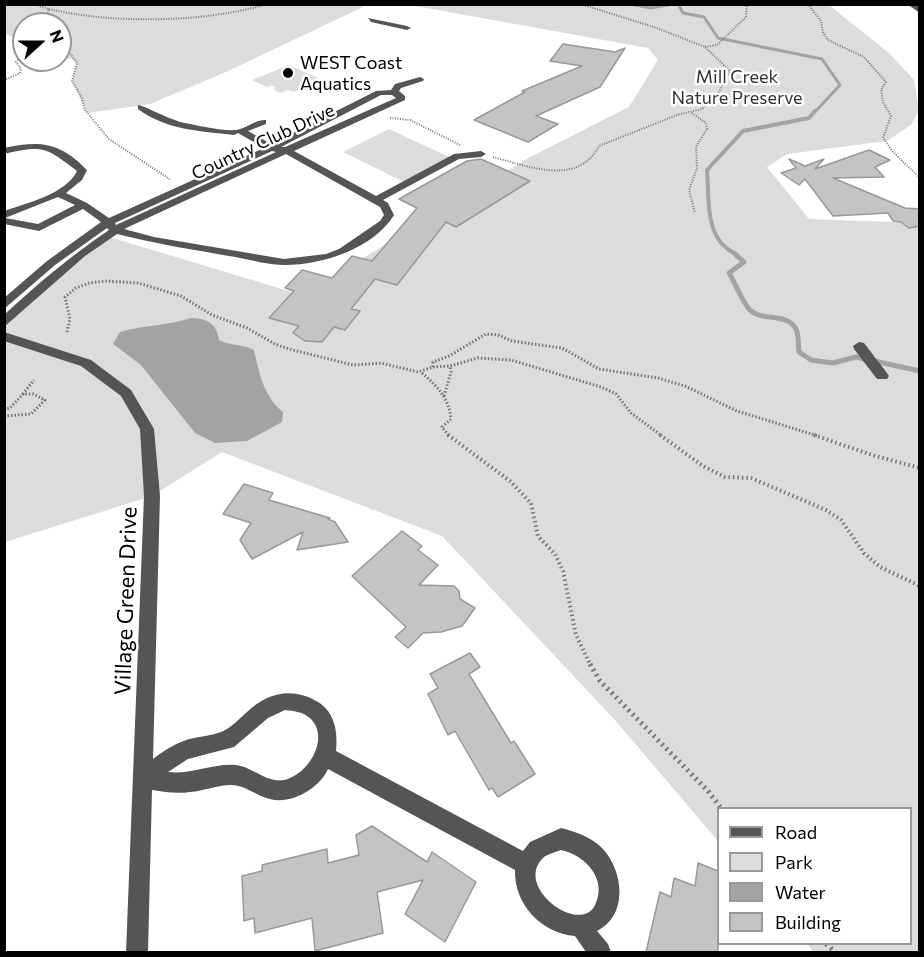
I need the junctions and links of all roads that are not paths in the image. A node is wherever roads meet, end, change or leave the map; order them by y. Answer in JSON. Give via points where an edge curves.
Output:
{"nodes":[{"id":1,"x":910,"y":4,"type":"edge"},
{"id":2,"x":920,"y":11,"type":"edge"},
{"id":3,"x":371,"y":20,"type":"dead end"},
{"id":4,"x":407,"y":28,"type":"dead end"},
{"id":5,"x":141,"y":107,"type":"dead end"},
{"id":6,"x":263,"y":122,"type":"dead end"},
{"id":7,"x":237,"y":132,"type":"junction"},
{"id":8,"x":215,"y":140,"type":"dead end"},
{"id":9,"x":271,"y":148,"type":"junction"},
{"id":10,"x":285,"y":150,"type":"junction"},
{"id":11,"x":4,"y":151,"type":"edge"},
{"id":12,"x":481,"y":154,"type":"road end"},
{"id":13,"x":58,"y":193,"type":"junction"},
{"id":14,"x":376,"y":200,"type":"junction"},
{"id":15,"x":83,"y":205,"type":"junction"},
{"id":16,"x":4,"y":215,"type":"edge"},
{"id":17,"x":4,"y":221,"type":"edge"},
{"id":18,"x":111,"y":226,"type":"junction"},
{"id":19,"x":4,"y":305,"type":"edge"},
{"id":20,"x":4,"y":323,"type":"edge"},
{"id":21,"x":4,"y":336,"type":"edge"},
{"id":22,"x":859,"y":346,"type":"dead end"},
{"id":23,"x":882,"y":376,"type":"dead end"},
{"id":24,"x":325,"y":756,"type":"junction"},
{"id":25,"x":144,"y":778,"type":"junction"},
{"id":26,"x":528,"y":865,"type":"junction"},
{"id":27,"x":584,"y":932,"type":"junction"},
{"id":28,"x":137,"y":952,"type":"edge"},
{"id":29,"x":600,"y":952,"type":"edge"}],
"edges":[{"from":1,"to":2,"type":"street"},
{"from":3,"to":4,"type":"street"},
{"from":5,"to":7,"type":"street","via":[[148,113],[192,127]]},
{"from":6,"to":7,"type":"street"},
{"from":7,"to":8,"type":"street"},
{"from":7,"to":9,"type":"street"},
{"from":9,"to":10,"type":"street"},
{"from":9,"to":10,"type":"street","name":"Country Club Drive","via":[[379,93],[394,92],[402,98]]},
{"from":9,"to":18,"type":"street","name":"Country Club Drive","via":[[182,187]]},
{"from":10,"to":14,"type":"street"},
{"from":10,"to":18,"type":"street","name":"Country Club Drive"},
{"from":11,"to":13,"type":"street","via":[[48,145],[82,171],[78,182]]},
{"from":12,"to":14,"type":"street","via":[[457,156]]},
{"from":13,"to":15,"type":"street"},
{"from":13,"to":16,"type":"street"},
{"from":14,"to":18,"type":"street","via":[[389,214],[384,223],[344,251],[306,260],[284,262],[153,240]]},
{"from":15,"to":17,"type":"street","via":[[39,228]]},
{"from":15,"to":18,"type":"street"},
{"from":18,"to":19,"type":"street","name":"Country Club Drive","via":[[51,263]]},
{"from":18,"to":20,"type":"street","name":"Country Club Drive"},
{"from":21,"to":25,"type":"street","name":"Village Green Drive","via":[[86,363],[126,393],[147,429],[152,496]]},
{"from":22,"to":23,"type":"street"},
{"from":24,"to":25,"type":"street","via":[[306,780],[277,790],[235,775],[183,784]]},
{"from":24,"to":25,"type":"street","via":[[328,736],[323,719],[303,702],[285,701],[266,707],[230,739],[184,750]]},
{"from":24,"to":26,"type":"street"},
{"from":25,"to":28,"type":"street","name":"Village Green Drive"},
{"from":26,"to":27,"type":"street","via":[[527,895],[542,923],[556,931]]},
{"from":26,"to":27,"type":"street","via":[[541,847],[561,839],[583,844],[600,861],[606,872],[609,897],[596,924]]},
{"from":27,"to":29,"type":"street"}]}
